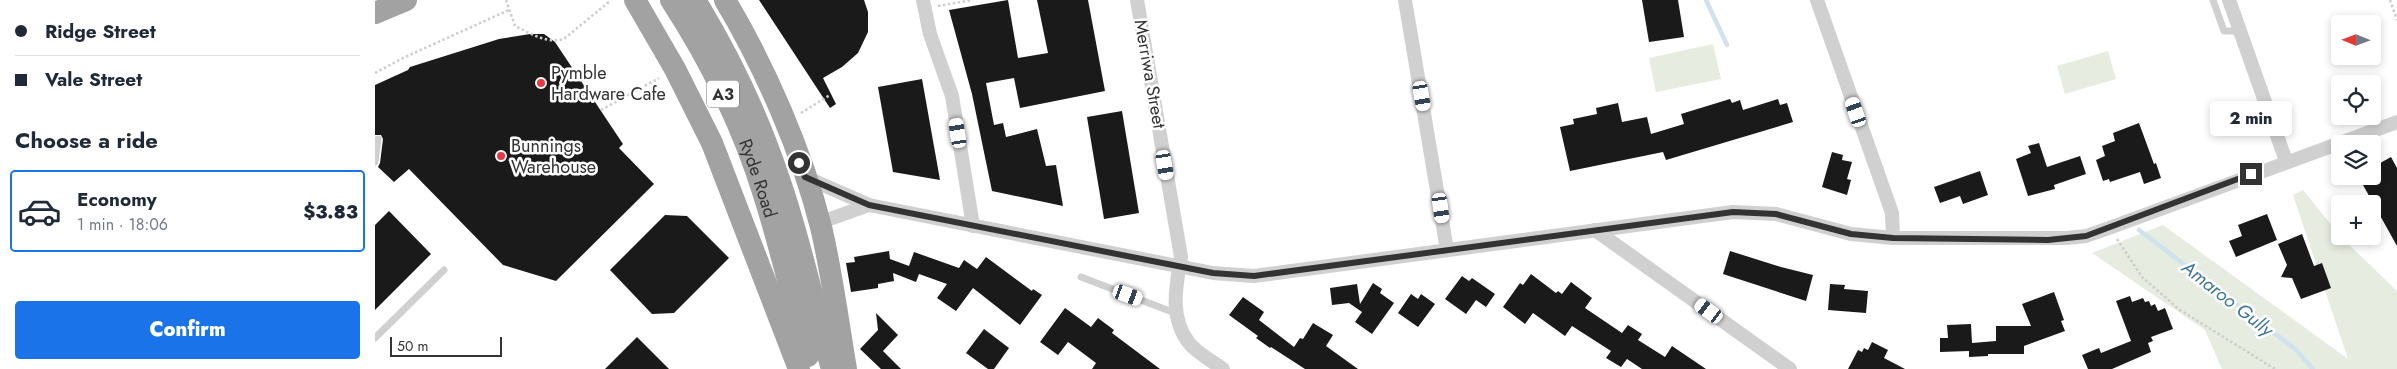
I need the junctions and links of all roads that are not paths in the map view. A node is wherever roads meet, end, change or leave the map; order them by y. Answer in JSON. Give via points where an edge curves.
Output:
{"nodes":[{"id":1,"x":406,"y":0,"type":"edge"},
{"id":2,"x":671,"y":0,"type":"edge"},
{"id":3,"x":695,"y":0,"type":"edge"},
{"id":4,"x":725,"y":0,"type":"edge"},
{"id":5,"x":1137,"y":0,"type":"edge"},
{"id":6,"x":1405,"y":0,"type":"edge"},
{"id":7,"x":1817,"y":0,"type":"edge"},
{"id":8,"x":2213,"y":0,"type":"edge"},
{"id":9,"x":2229,"y":0,"type":"edge"},
{"id":10,"x":630,"y":1,"type":"edge"},
{"id":11,"x":924,"y":4,"type":"edge"},
{"id":12,"x":375,"y":13,"type":"edge"},
{"id":13,"x":2240,"y":31,"type":"junction"},
{"id":14,"x":2397,"y":122,"type":"edge"},
{"id":15,"x":378,"y":139,"type":"dead end"},
{"id":16,"x":2287,"y":161,"type":"junction"},
{"id":17,"x":375,"y":162,"type":"edge"},
{"id":18,"x":805,"y":177,"type":"junction"},
{"id":19,"x":869,"y":205,"type":"junction"},
{"id":20,"x":821,"y":226,"type":"junction"},
{"id":21,"x":973,"y":226,"type":"junction"},
{"id":22,"x":1595,"y":230,"type":"junction"},
{"id":23,"x":1893,"y":238,"type":"junction"},
{"id":24,"x":1447,"y":250,"type":"junction"},
{"id":25,"x":1179,"y":267,"type":"junction"},
{"id":26,"x":444,"y":270,"type":"dead end"},
{"id":27,"x":1081,"y":277,"type":"dead end"},
{"id":28,"x":1175,"y":312,"type":"junction"},
{"id":29,"x":375,"y":338,"type":"edge"},
{"id":30,"x":799,"y":369,"type":"edge"},
{"id":31,"x":811,"y":369,"type":"edge"},
{"id":32,"x":832,"y":369,"type":"edge"},
{"id":33,"x":846,"y":369,"type":"edge"},
{"id":34,"x":1223,"y":369,"type":"edge"},
{"id":35,"x":1790,"y":369,"type":"edge"}],
"edges":[{"from":1,"to":12,"type":"highway"},
{"from":2,"to":31,"type":"highway","name":"Ryde Road","number":"A3","via":[[695,36],[735,118],[764,194]]},
{"from":3,"to":32,"type":"highway","name":"Ryde Road","number":"A3","via":[[741,85],[780,182]]},
{"from":4,"to":18,"type":"highway","via":[[762,68]]},
{"from":5,"to":25,"type":"street","name":"Merriwa Street","via":[[1181,257]]},
{"from":6,"to":24,"type":"street"},
{"from":7,"to":23,"type":"street","via":[[1892,213]]},
{"from":8,"to":13,"type":"lane","via":[[2224,31]]},
{"from":9,"to":13,"type":"street"},
{"from":10,"to":30,"type":"highway","via":[[679,77],[712,143]]},
{"from":11,"to":21,"type":"street","via":[[952,96]]},
{"from":13,"to":16,"type":"street"},
{"from":14,"to":16,"type":"street"},
{"from":15,"to":17,"type":"lane"},
{"from":16,"to":23,"type":"street","via":[[2086,236],[2048,240]]},
{"from":18,"to":19,"type":"street"},
{"from":18,"to":20,"type":"highway"},
{"from":19,"to":20,"type":"street","via":[[827,220]]},
{"from":19,"to":21,"type":"street"},
{"from":20,"to":33,"type":"highway"},
{"from":21,"to":25,"type":"street"},
{"from":22,"to":23,"type":"street","via":[[1755,212],[1776,214],[1851,234]]},
{"from":22,"to":24,"type":"street"},
{"from":22,"to":35,"type":"street"},
{"from":24,"to":25,"type":"street","via":[[1254,276]]},
{"from":25,"to":28,"type":"street","name":"Merriwa Street"},
{"from":26,"to":29,"type":"lane"},
{"from":27,"to":28,"type":"lane"},
{"from":28,"to":34,"type":"street","via":[[1180,330],[1190,344]]}]}
